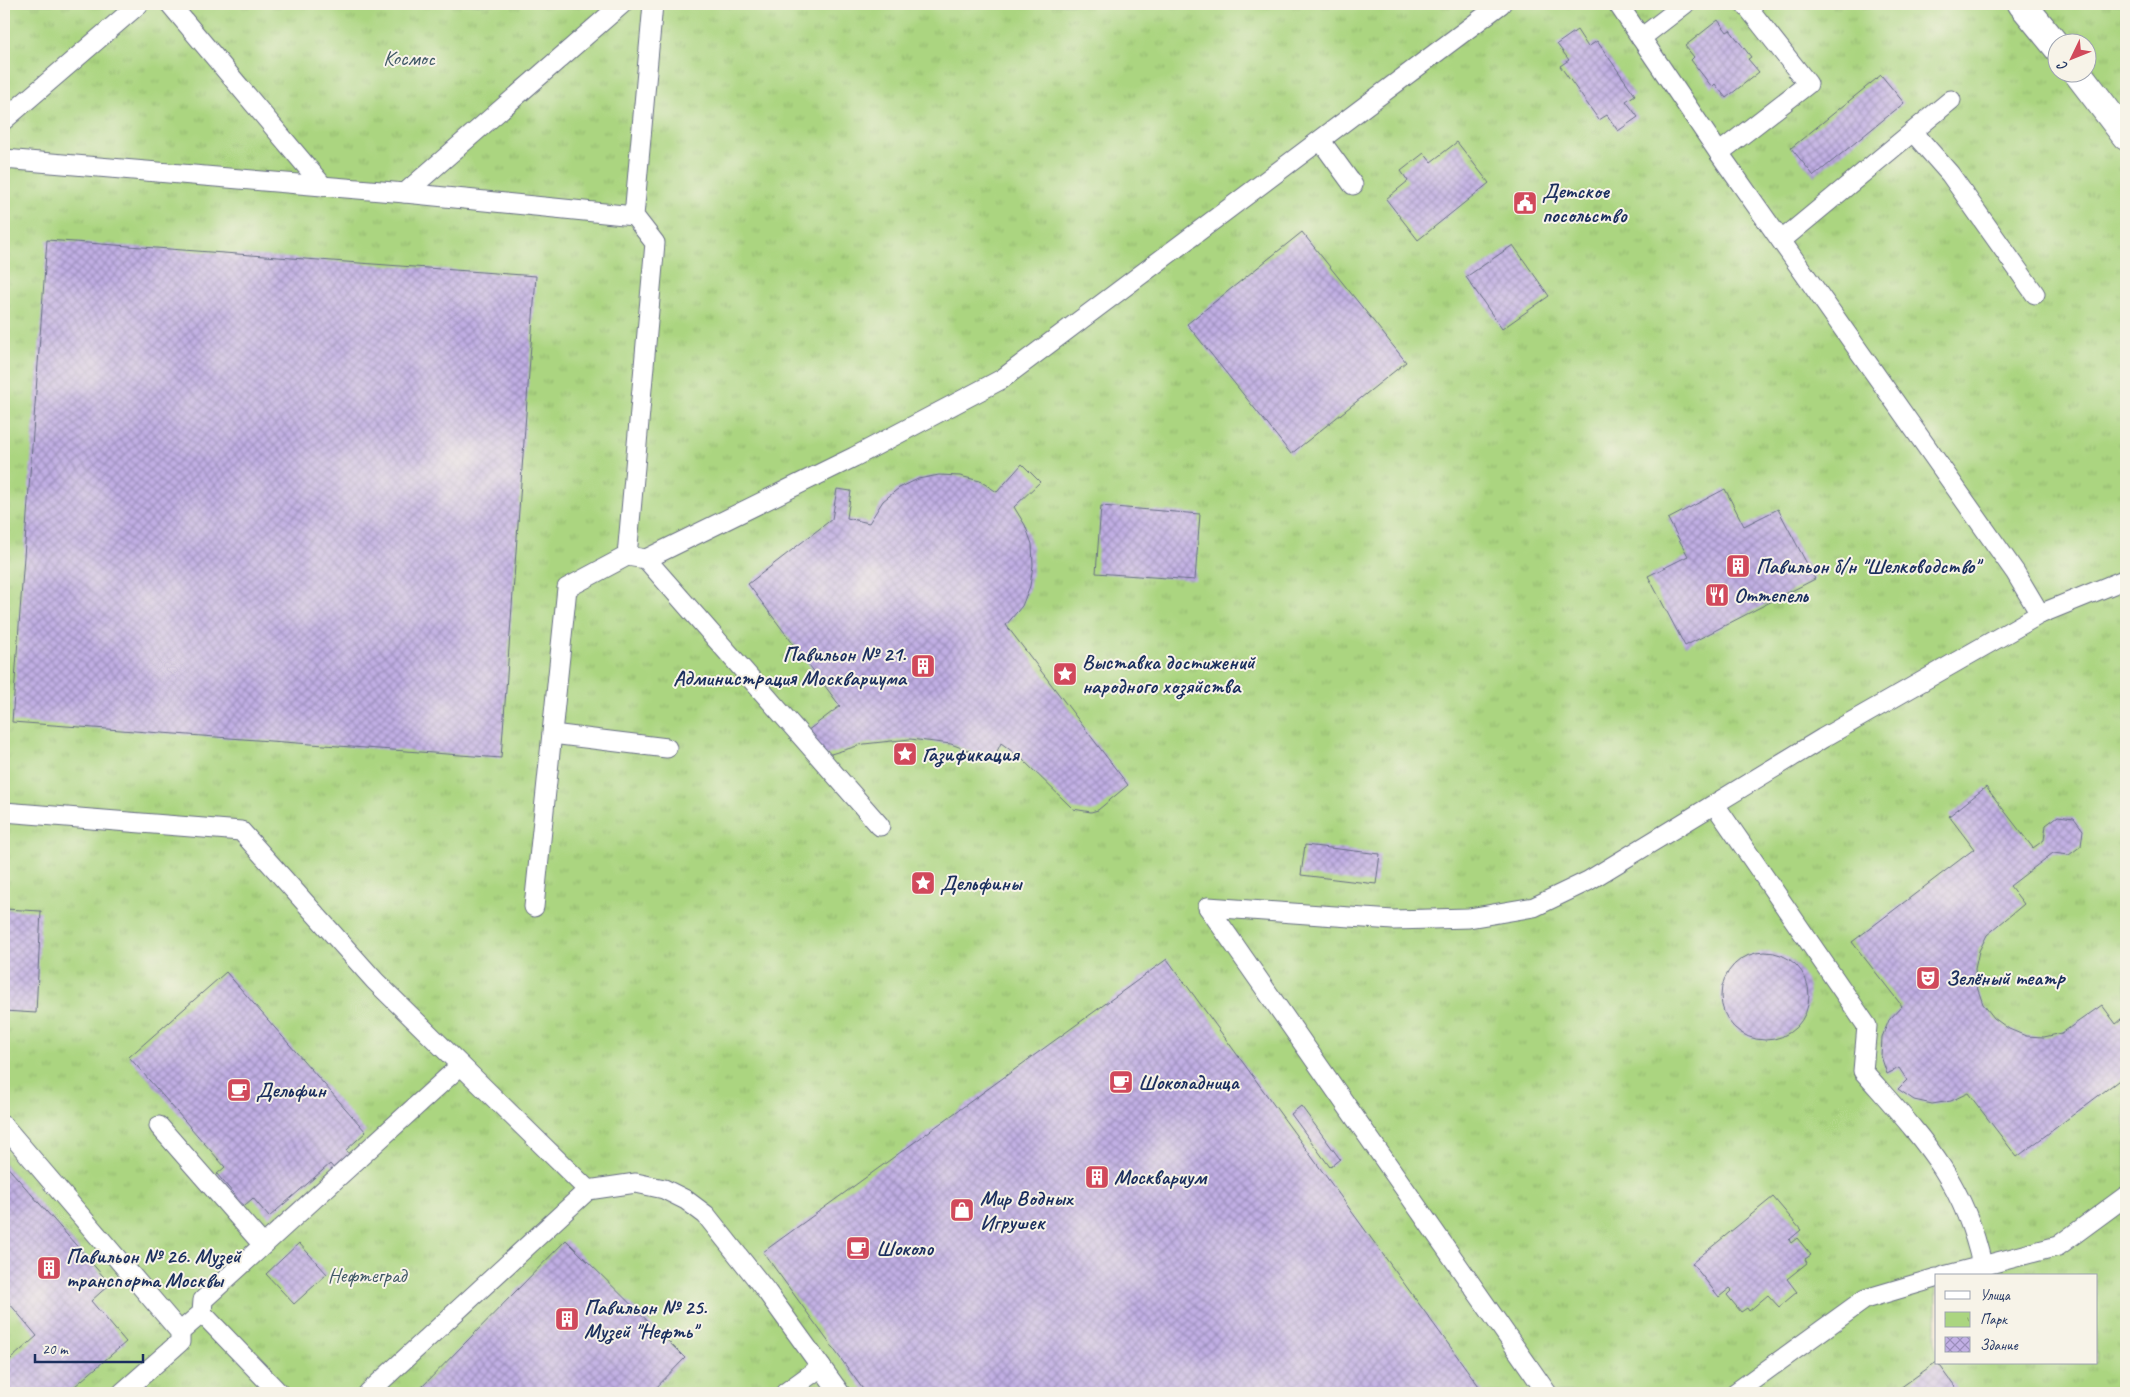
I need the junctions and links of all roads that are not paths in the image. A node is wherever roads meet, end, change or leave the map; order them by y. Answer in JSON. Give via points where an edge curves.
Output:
{"nodes":[{"id":1,"x":139,"y":4,"type":"edge"},
{"id":2,"x":170,"y":4,"type":"edge"},
{"id":3,"x":622,"y":4,"type":"edge"},
{"id":4,"x":653,"y":4,"type":"edge"},
{"id":5,"x":1501,"y":4,"type":"edge"},
{"id":6,"x":1618,"y":4,"type":"edge"},
{"id":7,"x":1686,"y":4,"type":"edge"},
{"id":8,"x":1745,"y":4,"type":"edge"},
{"id":9,"x":2022,"y":4,"type":"edge"},
{"id":10,"x":2048,"y":36,"type":"edge"},
{"id":11,"x":1641,"y":38,"type":"junction"},
{"id":12,"x":2085,"y":82,"type":"edge"},
{"id":13,"x":1951,"y":100,"type":"dead end"},
{"id":14,"x":4,"y":120,"type":"edge"},
{"id":15,"x":1913,"y":132,"type":"junction"},
{"id":16,"x":2126,"y":136,"type":"edge"},
{"id":17,"x":1321,"y":141,"type":"junction"},
{"id":18,"x":1719,"y":153,"type":"junction"},
{"id":19,"x":4,"y":159,"type":"edge"},
{"id":20,"x":1353,"y":184,"type":"dead end"},
{"id":21,"x":323,"y":186,"type":"junction"},
{"id":22,"x":405,"y":193,"type":"junction"},
{"id":23,"x":634,"y":216,"type":"junction"},
{"id":24,"x":1782,"y":240,"type":"junction"},
{"id":25,"x":2035,"y":294,"type":"dead end"},
{"id":26,"x":627,"y":556,"type":"junction"},
{"id":27,"x":646,"y":559,"type":"junction"},
{"id":28,"x":2126,"y":579,"type":"edge"},
{"id":29,"x":2040,"y":614,"type":"junction"},
{"id":30,"x":552,"y":734,"type":"junction"},
{"id":31,"x":667,"y":748,"type":"dead end"},
{"id":32,"x":1715,"y":805,"type":"junction"},
{"id":33,"x":4,"y":812,"type":"edge"},
{"id":34,"x":880,"y":826,"type":"dead end"},
{"id":35,"x":534,"y":907,"type":"dead end"},
{"id":36,"x":460,"y":1066,"type":"junction"},
{"id":37,"x":4,"y":1126,"type":"edge"},
{"id":38,"x":159,"y":1126,"type":"dead end"},
{"id":39,"x":588,"y":1190,"type":"junction"},
{"id":40,"x":2126,"y":1196,"type":"edge"},
{"id":41,"x":263,"y":1245,"type":"junction"},
{"id":42,"x":1982,"y":1265,"type":"junction"},
{"id":43,"x":1951,"y":1274,"type":"edge"},
{"id":44,"x":1935,"y":1278,"type":"edge"},
{"id":45,"x":202,"y":1313,"type":"junction"},
{"id":46,"x":180,"y":1332,"type":"junction"},
{"id":47,"x":821,"y":1367,"type":"junction"},
{"id":48,"x":122,"y":1393,"type":"edge"},
{"id":49,"x":279,"y":1393,"type":"edge"},
{"id":50,"x":368,"y":1393,"type":"edge"},
{"id":51,"x":785,"y":1393,"type":"edge"},
{"id":52,"x":840,"y":1393,"type":"edge"},
{"id":53,"x":1547,"y":1393,"type":"edge"},
{"id":54,"x":1735,"y":1393,"type":"edge"}],
"edges":[{"from":1,"to":14,"type":"lane"},
{"from":2,"to":21,"type":"lane"},
{"from":3,"to":22,"type":"lane"},
{"from":4,"to":23,"type":"lane"},
{"from":5,"to":17,"type":"lane"},
{"from":6,"to":11,"type":"lane"},
{"from":7,"to":11,"type":"lane"},
{"from":8,"to":18,"type":"lane","via":[[1808,84]]},
{"from":9,"to":10,"type":"street"},
{"from":11,"to":18,"type":"lane"},
{"from":12,"to":16,"type":"street"},
{"from":13,"to":15,"type":"lane"},
{"from":15,"to":24,"type":"lane"},
{"from":15,"to":25,"type":"lane","via":[[1950,174]]},
{"from":17,"to":20,"type":"lane"},
{"from":17,"to":27,"type":"lane","via":[[1002,380]]},
{"from":18,"to":24,"type":"lane"},
{"from":19,"to":21,"type":"lane"},
{"from":21,"to":22,"type":"lane"},
{"from":22,"to":23,"type":"lane"},
{"from":23,"to":26,"type":"lane","via":[[655,243]]},
{"from":24,"to":29,"type":"lane"},
{"from":26,"to":27,"type":"lane"},
{"from":26,"to":30,"type":"lane","via":[[566,588]]},
{"from":27,"to":34,"type":"lane"},
{"from":28,"to":29,"type":"lane"},
{"from":29,"to":32,"type":"lane","via":[[1823,738]]},
{"from":30,"to":31,"type":"lane"},
{"from":30,"to":35,"type":"lane"},
{"from":32,"to":42,"type":"lane","via":[[1867,1026],[1863,1071],[1939,1161],[1970,1219]]},
{"from":32,"to":53,"type":"lane","via":[[1588,881],[1534,907],[1469,918],[1392,920],[1208,907]]},
{"from":33,"to":36,"type":"lane","via":[[241,831],[375,981]]},
{"from":36,"to":39,"type":"lane"},
{"from":36,"to":41,"type":"lane"},
{"from":37,"to":46,"type":"lane"},
{"from":38,"to":41,"type":"lane"},
{"from":39,"to":47,"type":"lane","via":[[636,1183],[664,1189],[693,1205],[726,1238]]},
{"from":39,"to":50,"type":"lane"},
{"from":40,"to":42,"type":"lane","via":[[2058,1246]]},
{"from":41,"to":45,"type":"lane","via":[[203,1300]]},
{"from":42,"to":43,"type":"lane"},
{"from":44,"to":54,"type":"lane","via":[[1865,1299]]},
{"from":45,"to":46,"type":"lane"},
{"from":45,"to":49,"type":"lane"},
{"from":46,"to":48,"type":"lane","via":[[180,1342]]},
{"from":47,"to":51,"type":"lane"},
{"from":47,"to":52,"type":"lane"}]}
